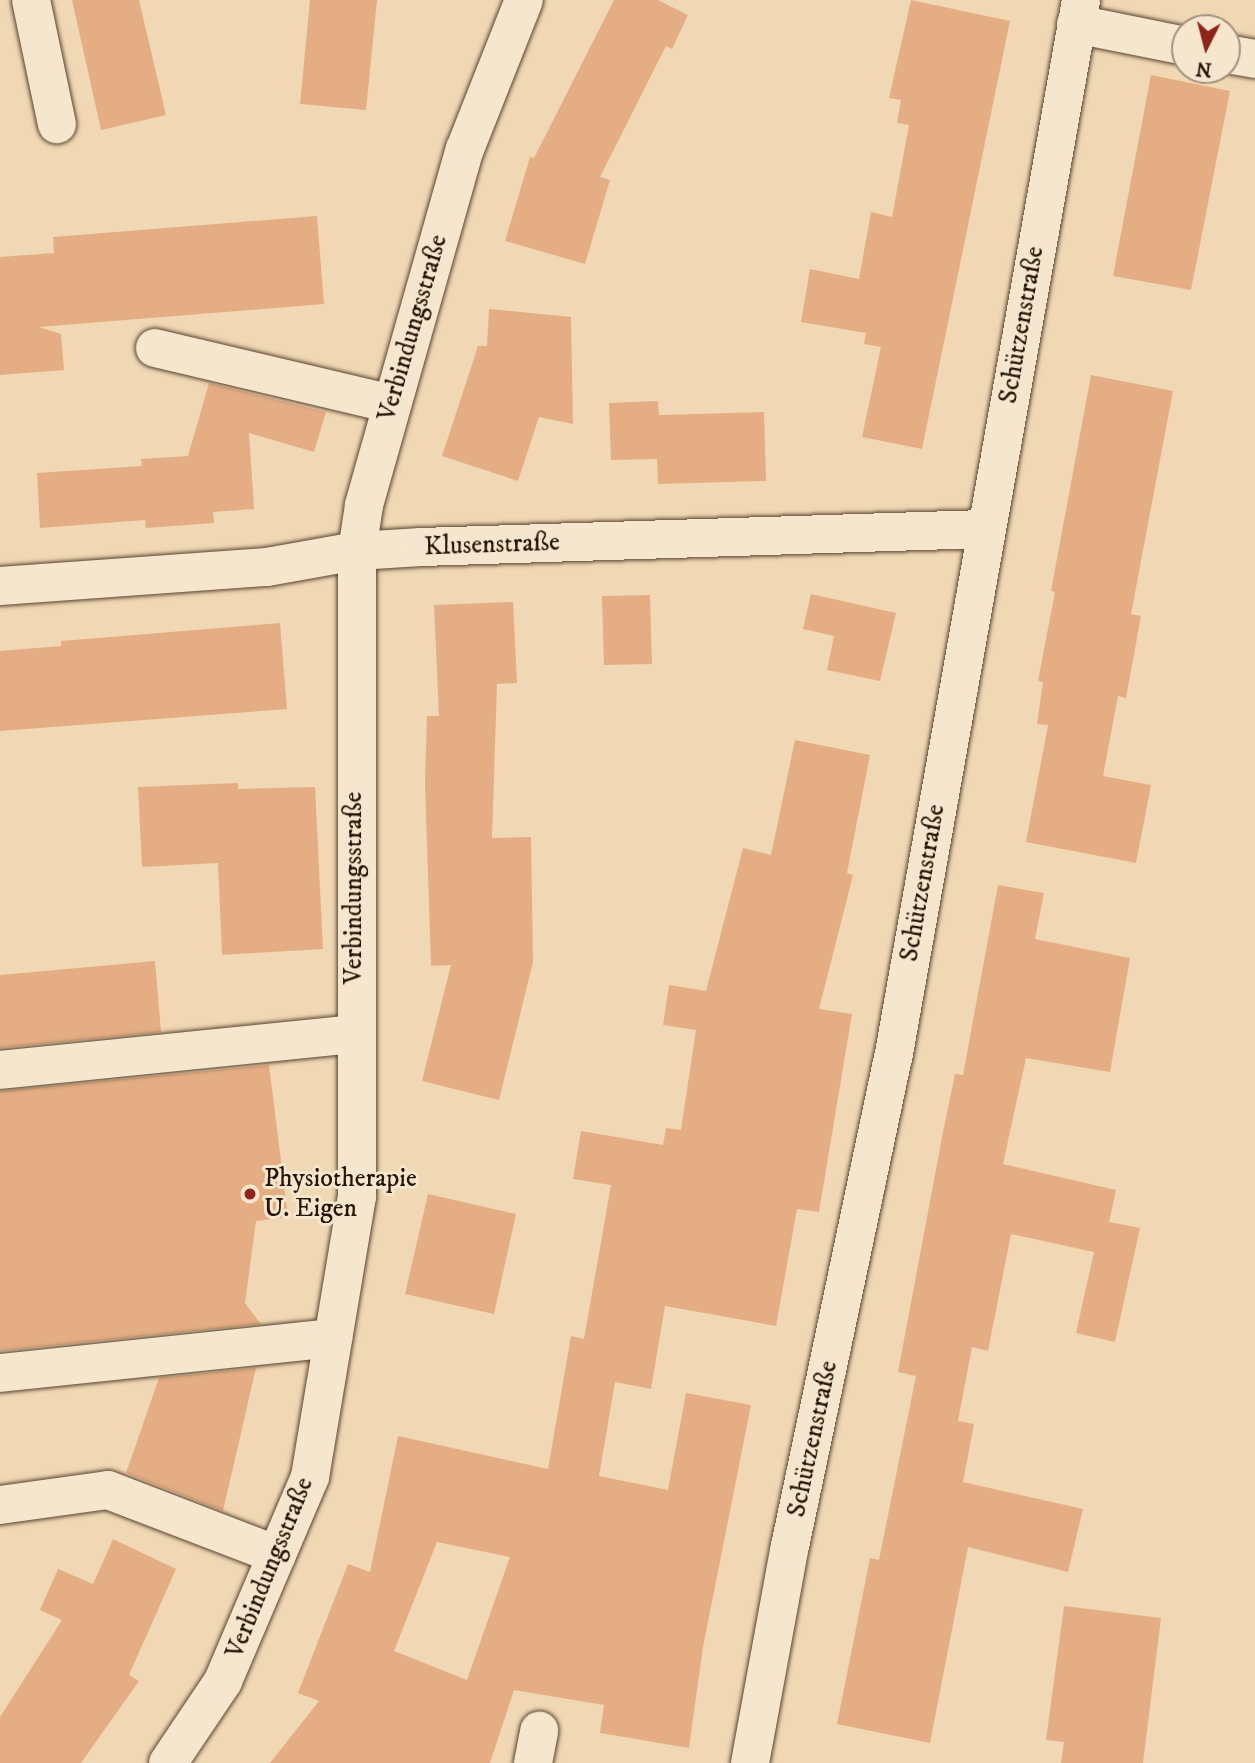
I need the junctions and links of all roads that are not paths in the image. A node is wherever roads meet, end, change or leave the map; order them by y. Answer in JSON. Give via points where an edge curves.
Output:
{"nodes":[{"id":1,"x":32,"y":0,"type":"edge"},
{"id":2,"x":524,"y":0,"type":"edge"},
{"id":3,"x":1079,"y":12,"type":"edge"},
{"id":4,"x":1171,"y":42,"type":"edge"},
{"id":5,"x":57,"y":124,"type":"dead end"},
{"id":6,"x":155,"y":348,"type":"dead end"},
{"id":7,"x":391,"y":404,"type":"junction"},
{"id":8,"x":985,"y":529,"type":"junction"},
{"id":9,"x":357,"y":551,"type":"junction"},
{"id":10,"x":0,"y":586,"type":"edge"},
{"id":11,"x":354,"y":1034,"type":"junction"},
{"id":12,"x":0,"y":1070,"type":"edge"},
{"id":13,"x":333,"y":1338,"type":"junction"},
{"id":14,"x":0,"y":1373,"type":"edge"},
{"id":15,"x":0,"y":1505,"type":"edge"},
{"id":16,"x":277,"y":1555,"type":"junction"},
{"id":17,"x":758,"y":1760,"type":"edge"},
{"id":18,"x":168,"y":1763,"type":"edge"}],
"edges":[{"from":1,"to":5,"type":"street"},
{"from":2,"to":7,"type":"street","name":"Verbindungsstraße","via":[[465,149]]},
{"from":3,"to":4,"type":"street"},
{"from":3,"to":8,"type":"street","name":"Schützenstraße"},
{"from":6,"to":7,"type":"street"},
{"from":7,"to":9,"type":"street","name":"Verbindungsstraße","via":[[364,505]]},
{"from":8,"to":9,"type":"street","name":"Klusenstraße"},
{"from":8,"to":17,"type":"street","name":"Schützenstraße","via":[[893,1059]]},
{"from":9,"to":10,"type":"street","name":"Klusenstraße","via":[[267,567]]},
{"from":9,"to":11,"type":"street","name":"Verbindungsstraße"},
{"from":11,"to":12,"type":"street"},
{"from":11,"to":13,"type":"street","name":"Verbindungsstraße","via":[[356,1197]]},
{"from":13,"to":14,"type":"street"},
{"from":13,"to":16,"type":"street","name":"Verbindungsstraße","via":[[310,1477]]},
{"from":15,"to":16,"type":"street","via":[[108,1490]]},
{"from":16,"to":18,"type":"street","name":"Verbindungsstraße","via":[[223,1681]]}]}
